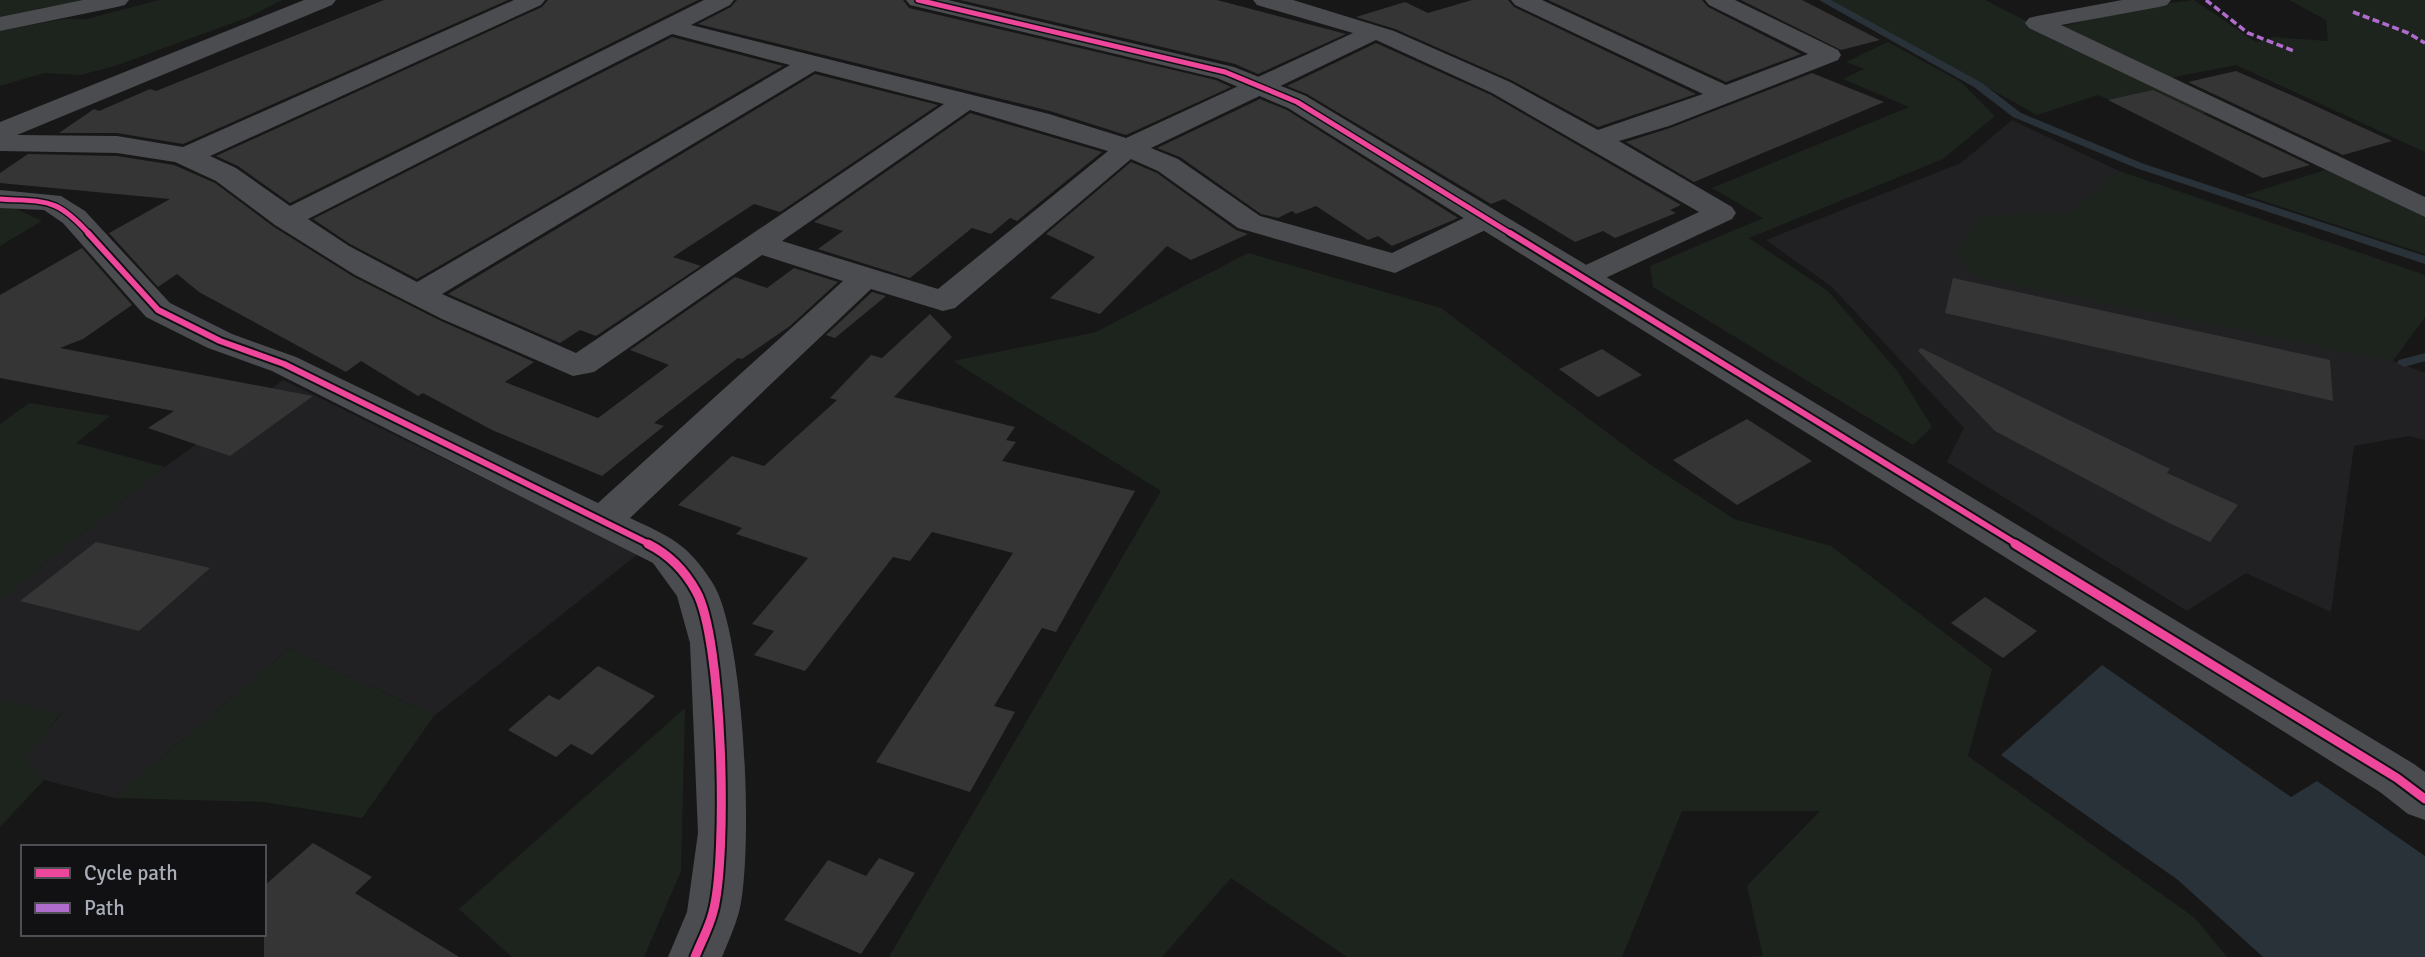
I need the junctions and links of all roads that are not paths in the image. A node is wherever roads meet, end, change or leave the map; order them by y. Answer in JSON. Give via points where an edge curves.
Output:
{"nodes":[{"id":1,"x":117,"y":0,"type":"edge"},
{"id":2,"x":324,"y":0,"type":"edge"},
{"id":3,"x":533,"y":0,"type":"edge"},
{"id":4,"x":722,"y":0,"type":"edge"},
{"id":5,"x":918,"y":0,"type":"edge"},
{"id":6,"x":1523,"y":0,"type":"edge"},
{"id":7,"x":1717,"y":0,"type":"edge"},
{"id":8,"x":2159,"y":0,"type":"edge"},
{"id":9,"x":1272,"y":1,"type":"edge"},
{"id":10,"x":0,"y":24,"type":"edge"},
{"id":11,"x":671,"y":27,"type":"junction"},
{"id":12,"x":1372,"y":33,"type":"junction"},
{"id":13,"x":812,"y":62,"type":"junction"},
{"id":14,"x":1258,"y":86,"type":"junction"},
{"id":15,"x":1724,"y":94,"type":"junction"},
{"id":16,"x":966,"y":101,"type":"junction"},
{"id":17,"x":0,"y":132,"type":"edge"},
{"id":18,"x":1596,"y":139,"type":"junction"},
{"id":19,"x":0,"y":143,"type":"edge"},
{"id":20,"x":1128,"y":148,"type":"junction"},
{"id":21,"x":186,"y":156,"type":"junction"},
{"id":22,"x":0,"y":199,"type":"edge"},
{"id":23,"x":2425,"y":208,"type":"edge"},
{"id":24,"x":286,"y":219,"type":"junction"},
{"id":25,"x":1485,"y":219,"type":"junction"},
{"id":26,"x":761,"y":245,"type":"junction"},
{"id":27,"x":866,"y":277,"type":"junction"},
{"id":28,"x":1584,"y":278,"type":"junction"},
{"id":29,"x":419,"y":294,"type":"junction"},
{"id":30,"x":604,"y":520,"type":"junction"},
{"id":31,"x":2425,"y":799,"type":"edge"},
{"id":32,"x":695,"y":957,"type":"edge"}],
"edges":[{"from":1,"to":10,"type":"street"},
{"from":2,"to":17,"type":"street"},
{"from":3,"to":21,"type":"street"},
{"from":4,"to":11,"type":"street"},
{"from":5,"to":14,"type":"street","via":[[1225,72]]},
{"from":6,"to":15,"type":"street"},
{"from":7,"to":15,"type":"street","via":[[1829,55]]},
{"from":8,"to":23,"type":"street","via":[[2037,23]]},
{"from":9,"to":12,"type":"street"},
{"from":11,"to":13,"type":"street"},
{"from":11,"to":24,"type":"street"},
{"from":12,"to":14,"type":"street"},
{"from":12,"to":18,"type":"street","via":[[1424,52]]},
{"from":13,"to":16,"type":"street"},
{"from":13,"to":29,"type":"street"},
{"from":14,"to":20,"type":"street"},
{"from":14,"to":25,"type":"street","via":[[1297,102]]},
{"from":15,"to":18,"type":"street"},
{"from":16,"to":20,"type":"street"},
{"from":16,"to":26,"type":"street"},
{"from":18,"to":28,"type":"street","via":[[1721,213]]},
{"from":19,"to":21,"type":"street","via":[[121,146]]},
{"from":20,"to":25,"type":"street","via":[[1168,165],[1249,222],[1395,264]]},
{"from":20,"to":27,"type":"street","via":[[943,301]]},
{"from":21,"to":24,"type":"street","via":[[215,168]]},
{"from":22,"to":30,"type":"street","via":[[51,202],[74,217],[158,310],[220,341],[284,364]]},
{"from":24,"to":29,"type":"street","via":[[337,253]]},
{"from":25,"to":28,"type":"street"},
{"from":26,"to":27,"type":"street"},
{"from":26,"to":29,"type":"street","via":[[582,365],[573,365]]},
{"from":27,"to":30,"type":"street"},
{"from":28,"to":31,"type":"street"},
{"from":30,"to":32,"type":"street","via":[[667,553],[696,592],[712,643],[723,833],[713,912]]}]}
